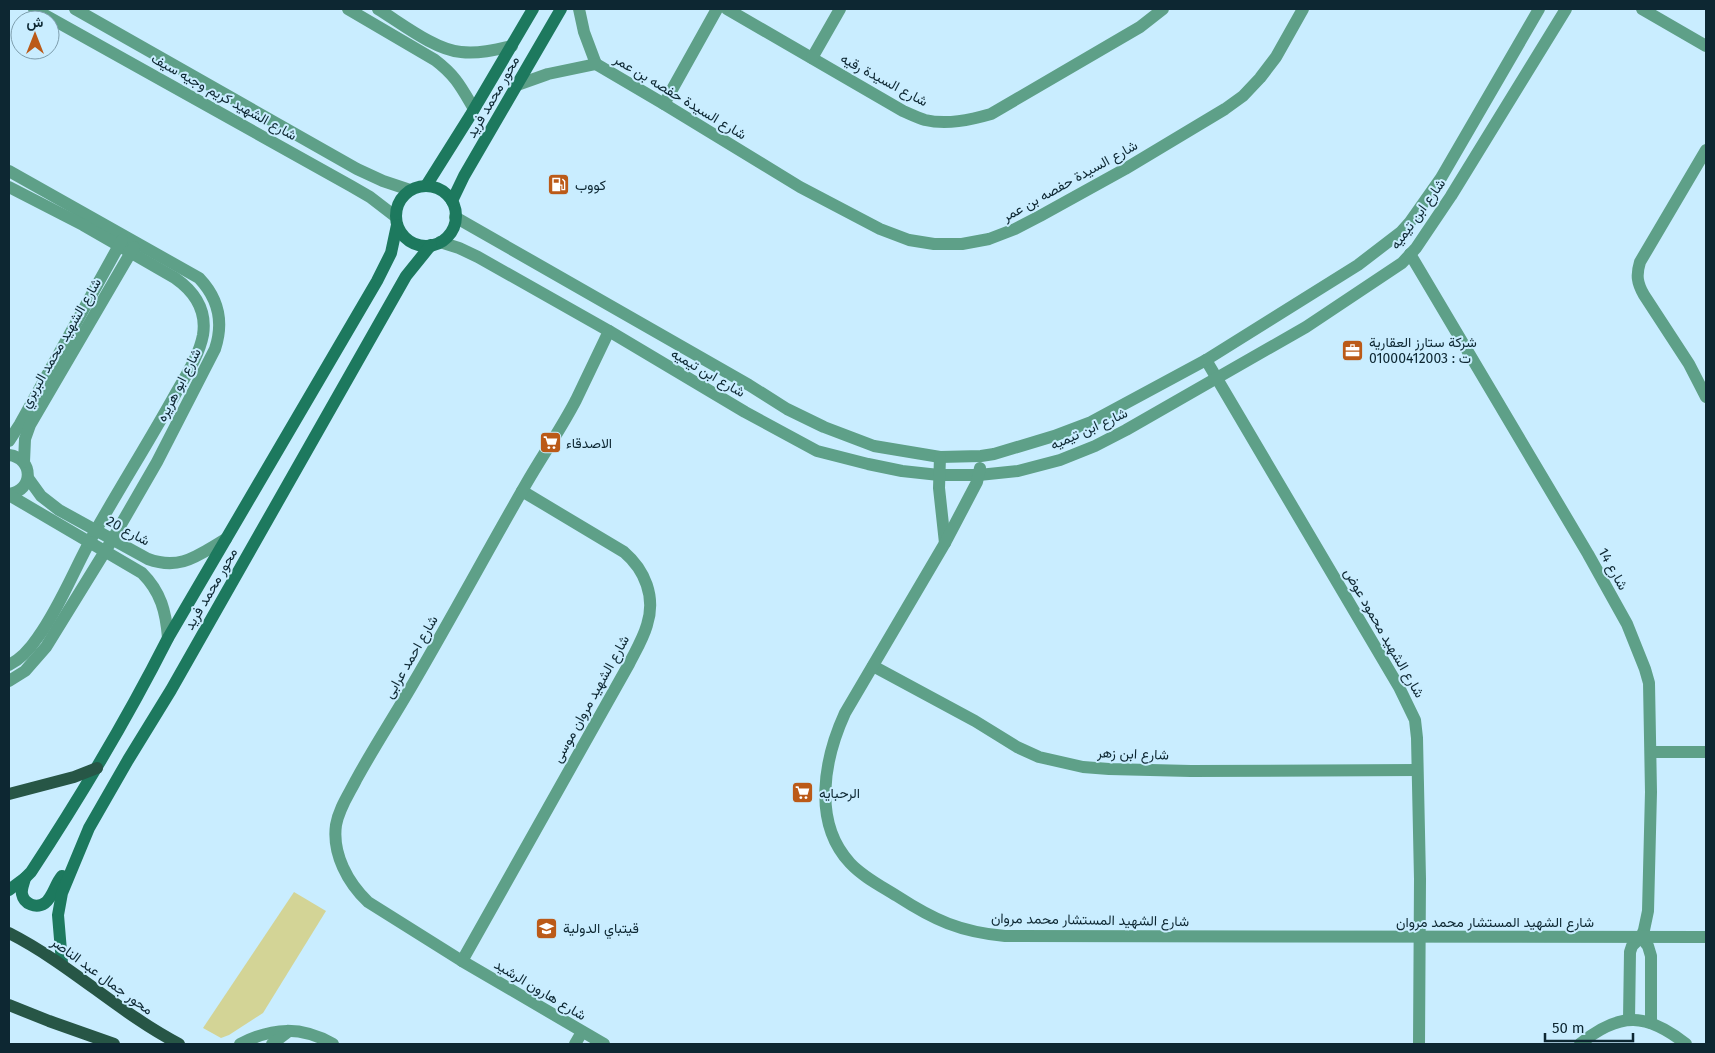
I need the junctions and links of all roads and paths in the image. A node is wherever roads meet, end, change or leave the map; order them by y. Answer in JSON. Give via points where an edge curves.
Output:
{"nodes":[{"id":1,"x":34,"y":9,"type":"edge"},
{"id":2,"x":75,"y":9,"type":"edge"},
{"id":3,"x":348,"y":9,"type":"edge"},
{"id":4,"x":378,"y":9,"type":"edge"},
{"id":5,"x":533,"y":9,"type":"edge"},
{"id":6,"x":561,"y":9,"type":"edge"},
{"id":7,"x":579,"y":9,"type":"edge"},
{"id":8,"x":717,"y":9,"type":"edge"},
{"id":9,"x":727,"y":9,"type":"edge"},
{"id":10,"x":840,"y":9,"type":"edge"},
{"id":11,"x":1163,"y":9,"type":"edge"},
{"id":12,"x":1303,"y":9,"type":"edge"},
{"id":13,"x":1539,"y":9,"type":"edge"},
{"id":14,"x":1566,"y":9,"type":"edge"},
{"id":15,"x":1642,"y":9,"type":"edge"},
{"id":16,"x":368,"y":14,"type":"edge"},
{"id":17,"x":512,"y":46,"type":"junction"},
{"id":18,"x":1706,"y":46,"type":"edge"},
{"id":19,"x":812,"y":58,"type":"junction"},
{"id":20,"x":596,"y":64,"type":"junction"},
{"id":21,"x":517,"y":85,"type":"junction"},
{"id":22,"x":664,"y":104,"type":"junction"},
{"id":23,"x":474,"y":109,"type":"junction"},
{"id":24,"x":1706,"y":150,"type":"edge"},
{"id":25,"x":9,"y":171,"type":"edge"},
{"id":26,"x":426,"y":186,"type":"junction"},
{"id":27,"x":9,"y":187,"type":"edge"},
{"id":28,"x":410,"y":190,"type":"junction"},
{"id":29,"x":452,"y":201,"type":"junction"},
{"id":30,"x":455,"y":217,"type":"junction"},
{"id":31,"x":396,"y":221,"type":"junction"},
{"id":32,"x":1400,"y":232,"type":"junction"},
{"id":33,"x":121,"y":241,"type":"junction"},
{"id":34,"x":436,"y":244,"type":"junction"},
{"id":35,"x":133,"y":248,"type":"junction"},
{"id":36,"x":1413,"y":251,"type":"junction"},
{"id":37,"x":1377,"y":252,"type":"junction"},
{"id":38,"x":1391,"y":270,"type":"junction"},
{"id":39,"x":609,"y":332,"type":"junction"},
{"id":40,"x":1206,"y":360,"type":"junction"},
{"id":41,"x":1217,"y":379,"type":"junction"},
{"id":42,"x":1706,"y":397,"type":"edge"},
{"id":43,"x":9,"y":441,"type":"edge"},
{"id":44,"x":9,"y":455,"type":"edge"},
{"id":45,"x":940,"y":456,"type":"junction"},
{"id":46,"x":982,"y":456,"type":"junction"},
{"id":47,"x":24,"y":462,"type":"junction"},
{"id":48,"x":939,"y":475,"type":"junction"},
{"id":49,"x":979,"y":475,"type":"junction"},
{"id":50,"x":28,"y":478,"type":"junction"},
{"id":51,"x":522,"y":491,"type":"junction"},
{"id":52,"x":9,"y":494,"type":"edge"},
{"id":53,"x":96,"y":531,"type":"junction"},
{"id":54,"x":226,"y":539,"type":"junction"},
{"id":55,"x":112,"y":540,"type":"junction"},
{"id":56,"x":89,"y":543,"type":"junction"},
{"id":57,"x":945,"y":543,"type":"junction"},
{"id":58,"x":105,"y":552,"type":"junction"},
{"id":59,"x":168,"y":638,"type":"junction"},
{"id":60,"x":9,"y":665,"type":"edge"},
{"id":61,"x":873,"y":666,"type":"junction"},
{"id":62,"x":9,"y":681,"type":"edge"},
{"id":63,"x":1651,"y":752,"type":"junction"},
{"id":64,"x":1706,"y":752,"type":"edge"},
{"id":65,"x":97,"y":768,"type":"junction"},
{"id":66,"x":1417,"y":770,"type":"junction"},
{"id":67,"x":9,"y":794,"type":"edge"},
{"id":68,"x":72,"y":870,"type":"junction"},
{"id":69,"x":26,"y":878,"type":"junction"},
{"id":70,"x":9,"y":890,"type":"edge"},
{"id":71,"x":9,"y":933,"type":"edge"},
{"id":72,"x":1419,"y":937,"type":"junction"},
{"id":73,"x":1641,"y":937,"type":"junction"},
{"id":74,"x":1706,"y":937,"type":"edge"},
{"id":75,"x":462,"y":961,"type":"junction"},
{"id":76,"x":62,"y":963,"type":"junction"},
{"id":77,"x":9,"y":1005,"type":"edge"},
{"id":78,"x":1629,"y":1020,"type":"junction"},
{"id":79,"x":1651,"y":1022,"type":"junction"},
{"id":80,"x":289,"y":1031,"type":"junction"},
{"id":81,"x":582,"y":1032,"type":"junction"},
{"id":82,"x":114,"y":1044,"type":"edge"},
{"id":83,"x":178,"y":1044,"type":"edge"},
{"id":84,"x":240,"y":1044,"type":"edge"},
{"id":85,"x":272,"y":1044,"type":"edge"},
{"id":86,"x":333,"y":1044,"type":"edge"},
{"id":87,"x":575,"y":1044,"type":"edge"},
{"id":88,"x":604,"y":1044,"type":"edge"},
{"id":89,"x":1419,"y":1044,"type":"edge"},
{"id":90,"x":1580,"y":1044,"type":"edge"},
{"id":91,"x":1686,"y":1044,"type":"edge"}],
"edges":[{"from":1,"to":31,"type":"street","name":"شارع الشهيد كريم وجيه سيف","via":[[370,197]]},
{"from":2,"to":28,"type":"street","name":"شارع الشهيد كريم وجيه سيف","via":[[358,169]]},
{"from":3,"to":16,"type":"street"},
{"from":4,"to":17,"type":"street","via":[[446,49],[473,52]]},
{"from":5,"to":17,"type":"main road","name":"محور محمد فريد"},
{"from":6,"to":21,"type":"main road","name":"محور محمد فريد"},
{"from":7,"to":20,"type":"street"},
{"from":8,"to":22,"type":"street"},
{"from":9,"to":19,"type":"street","name":"شارع السيدة رقيه"},
{"from":10,"to":19,"type":"street"},
{"from":11,"to":19,"type":"street","name":"شارع السيدة رقيه","via":[[1140,27],[1014,101],[991,114],[969,120],[925,120],[903,111]]},
{"from":12,"to":22,"type":"street","name":"شارع السيدة حفصه بن عمر","via":[[1271,64],[1231,105],[1125,169],[1015,229],[989,239],[962,244],[909,240],[880,229],[800,188]]},
{"from":13,"to":32,"type":"street","name":"شارع ابن تيميه","via":[[1440,178]]},
{"from":14,"to":36,"type":"street","name":"شارع ابن تيميه","via":[[1452,196]]},
{"from":15,"to":18,"type":"street"},
{"from":16,"to":23,"type":"street","via":[[447,69]]},
{"from":17,"to":23,"type":"main road","name":"محور محمد فريد"},
{"from":20,"to":21,"type":"street","via":[[548,74]]},
{"from":20,"to":22,"type":"street","name":"شارع السيدة حفصه بن عمر"},
{"from":21,"to":29,"type":"main road","name":"محور محمد فريد"},
{"from":23,"to":26,"type":"main road","name":"محور محمد فريد"},
{"from":24,"to":42,"type":"street","via":[[1640,262],[1637,274],[1639,287],[1678,346]]},
{"from":25,"to":33,"type":"street","name":"شارع ابو هريره"},
{"from":26,"to":28,"type":"main road"},
{"from":26,"to":29,"type":"main road","via":[[445,193]]},
{"from":27,"to":33,"type":"street","name":"شارع ابو هريره"},
{"from":28,"to":31,"type":"main road","via":[[399,202]]},
{"from":29,"to":30,"type":"main road"},
{"from":30,"to":34,"type":"main road","via":[[451,232]]},
{"from":30,"to":45,"type":"street","name":"شارع ابن تيميه","via":[[787,409],[874,446]]},
{"from":31,"to":34,"type":"main road","via":[[401,233],[414,244]]},
{"from":31,"to":54,"type":"main road","name":"محور محمد فريد","via":[[390,253],[377,281]]},
{"from":32,"to":36,"type":"street","name":"شارع 14"},
{"from":32,"to":37,"type":"street","name":"شارع ابن تيميه"},
{"from":33,"to":35,"type":"street","name":"شارع ابو هريره"},
{"from":33,"to":43,"type":"street","name":"شارع الشهيد محمد البربري"},
{"from":34,"to":39,"type":"street","name":"شارع ابن تيميه","via":[[459,248],[478,257]]},
{"from":34,"to":68,"type":"main road","name":"محور محمد فريد","via":[[413,266],[399,288],[89,828]]},
{"from":35,"to":47,"type":"street","name":"شارع الشهيد محمد البربري","via":[[30,425],[24,446]]},
{"from":35,"to":53,"type":"street","name":"شارع ابو هريره","via":[[187,286],[195,296],[202,308],[203,336],[166,412]]},
{"from":35,"to":55,"type":"street","name":"شارع ابو هريره","via":[[199,278],[215,299],[220,324],[215,349],[157,462]]},
{"from":36,"to":38,"type":"street","name":"شارع ابن تيميه"},
{"from":36,"to":63,"type":"street","name":"شارع 14","via":[[1627,624],[1648,683]]},
{"from":37,"to":38,"type":"street"},
{"from":37,"to":40,"type":"street","name":"شارع ابن تيميه"},
{"from":38,"to":41,"type":"street","name":"شارع ابن تيميه","via":[[1306,327]]},
{"from":39,"to":48,"type":"street","name":"شارع ابن تيميه","via":[[817,451],[902,471]]},
{"from":39,"to":51,"type":"street","name":"شارع احمد عرابى","via":[[576,399]]},
{"from":40,"to":41,"type":"street","name":"شارع الشهيد محمود عوض"},
{"from":40,"to":46,"type":"street","name":"شارع ابن تيميه","via":[[1091,422],[1014,449]]},
{"from":41,"to":49,"type":"street","name":"شارع ابن تيميه","via":[[1095,446],[1060,460],[1018,471]]},
{"from":41,"to":66,"type":"street","name":"شارع الشهيد محمود عوض","via":[[1407,702],[1415,720]]},
{"from":44,"to":47,"type":"street"},
{"from":45,"to":46,"type":"street","name":"شارع ابن تيميه"},
{"from":45,"to":48,"type":"street"},
{"from":46,"to":49,"type":"street","name":"شارع الشهيد المستشار محمد مروان"},
{"from":47,"to":50,"type":"street","name":"شارع الشهيد محمد البربري"},
{"from":48,"to":49,"type":"street","name":"شارع ابن تيميه"},
{"from":48,"to":57,"type":"street"},
{"from":49,"to":57,"type":"street","name":"شارع الشهيد المستشار محمد مروان"},
{"from":50,"to":52,"type":"street","via":[[21,490]]},
{"from":50,"to":53,"type":"street","name":"شارع 20","via":[[49,504]]},
{"from":51,"to":75,"type":"street","name":"شارع احمد عرابى","via":[[369,757],[340,811],[336,825],[341,859],[357,892]]},
{"from":51,"to":75,"type":"street","name":"شارع الشهيد مروان موسى","via":[[634,561],[648,590],[650,613],[646,630],[629,664]]},
{"from":52,"to":56,"type":"street","name":"شارع 20"},
{"from":53,"to":55,"type":"street","name":"شارع 20"},
{"from":53,"to":56,"type":"street","name":"شارع ابو هريره"},
{"from":54,"to":55,"type":"street","name":"شارع 20","via":[[185,562],[166,564],[148,559]]},
{"from":54,"to":59,"type":"main road","name":"محور محمد فريد"},
{"from":55,"to":58,"type":"street","name":"شارع ابو هريره"},
{"from":56,"to":58,"type":"street","name":"شارع 20"},
{"from":56,"to":60,"type":"street","name":"شارع ابو هريره","via":[[43,631],[22,656]]},
{"from":57,"to":61,"type":"street","name":"شارع الشهيد المستشار محمد مروان"},
{"from":58,"to":59,"type":"street","name":"شارع 20","via":[[142,573],[154,586],[165,610]]},
{"from":58,"to":62,"type":"street","name":"شارع ابو هريره","via":[[46,647],[25,671]]},
{"from":59,"to":65,"type":"main road","name":"محور محمد فريد"},
{"from":61,"to":66,"type":"street","name":"شارع ابن زهر","via":[[1017,747],[1039,757],[1083,767],[1191,771]]},
{"from":61,"to":72,"type":"street","name":"شارع الشهيد المستشار محمد مروان","via":[[845,713],[830,752],[826,794],[828,823],[839,849],[852,865],[930,916],[963,930],[1005,936]]},
{"from":63,"to":64,"type":"street"},
{"from":63,"to":73,"type":"street","name":"شارع 14","via":[[1648,902]]},
{"from":65,"to":67,"type":"main road"},
{"from":65,"to":69,"type":"main road","name":"محور محمد فريد"},
{"from":66,"to":72,"type":"street","name":"شارع الشهيد محمود عوض"},
{"from":68,"to":69,"type":"main road","via":[[61,877],[48,900],[41,905],[32,905],[25,900],[22,891]]},
{"from":68,"to":76,"type":"main road","name":"محور محمد فريد","via":[[62,893],[58,915]]},
{"from":69,"to":70,"type":"main road","name":"محور محمد فريد"},
{"from":71,"to":76,"type":"main road","name":"محور جمال عبد الناصر"},
{"from":72,"to":73,"type":"street","name":"شارع الشهيد المستشار محمد مروان"},
{"from":72,"to":89,"type":"street","name":"شارع الشهيد محمود عوض"},
{"from":73,"to":74,"type":"street","name":"شارع الشهيد المستشار محمد مروان"},
{"from":73,"to":78,"type":"street","name":"شارع 14","via":[[1630,952]]},
{"from":73,"to":79,"type":"street","via":[[1650,956]]},
{"from":75,"to":81,"type":"street","name":"شارع هارون الرشيد"},
{"from":76,"to":83,"type":"main road","name":"محور جمال عبد الناصر","via":[[141,1023]]},
{"from":77,"to":82,"type":"main road"},
{"from":78,"to":79,"type":"street"},
{"from":78,"to":90,"type":"street","via":[[1605,1027]]},
{"from":79,"to":91,"type":"street"},
{"from":80,"to":84,"type":"street","via":[[266,1033]]},
{"from":80,"to":85,"type":"street"},
{"from":80,"to":86,"type":"street","via":[[312,1034]]},
{"from":81,"to":87,"type":"street"},
{"from":81,"to":88,"type":"street","name":"شارع هارون الرشيد"}]}
